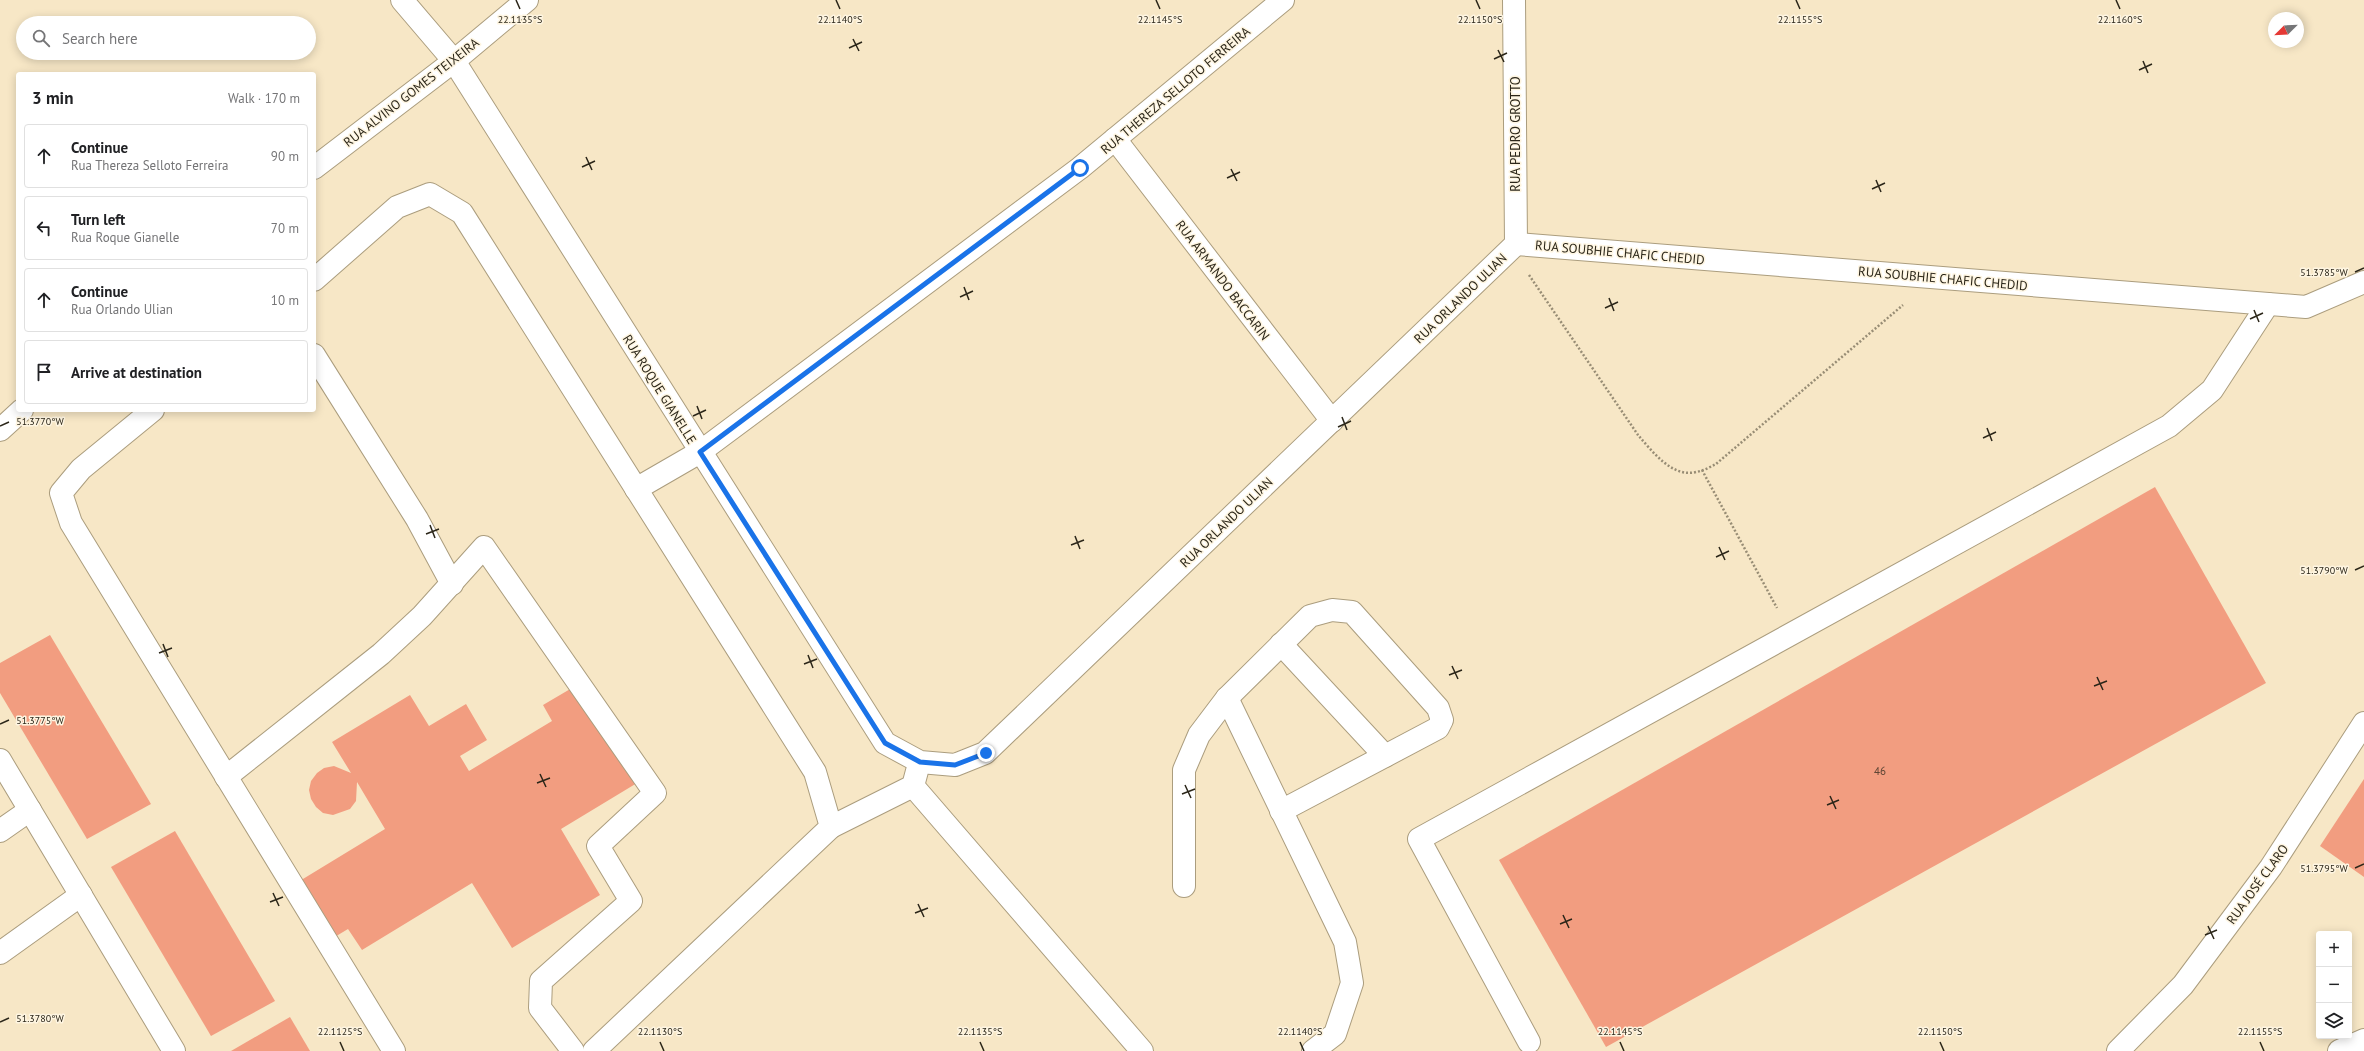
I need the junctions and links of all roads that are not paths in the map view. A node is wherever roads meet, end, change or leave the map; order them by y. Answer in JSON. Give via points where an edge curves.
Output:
{"nodes":[{"id":1,"x":402,"y":0,"type":"edge"},
{"id":2,"x":527,"y":0,"type":"edge"},
{"id":3,"x":1283,"y":0,"type":"edge"},
{"id":4,"x":1514,"y":0,"type":"edge"},
{"id":5,"x":454,"y":61,"type":"junction"},
{"id":6,"x":1115,"y":139,"type":"junction"},
{"id":7,"x":316,"y":166,"type":"edge"},
{"id":8,"x":1513,"y":247,"type":"junction"},
{"id":9,"x":316,"y":278,"type":"edge"},
{"id":10,"x":2364,"y":282,"type":"edge"},
{"id":11,"x":2268,"y":304,"type":"junction"},
{"id":12,"x":316,"y":358,"type":"edge"},
{"id":13,"x":20,"y":412,"type":"edge"},
{"id":14,"x":151,"y":412,"type":"edge"},
{"id":15,"x":1332,"y":421,"type":"junction"},
{"id":16,"x":0,"y":430,"type":"edge"},
{"id":17,"x":700,"y":452,"type":"junction"},
{"id":18,"x":636,"y":489,"type":"junction"},
{"id":19,"x":452,"y":584,"type":"junction"},
{"id":20,"x":1281,"y":644,"type":"junction"},
{"id":21,"x":1227,"y":698,"type":"junction"},
{"id":22,"x":2364,"y":723,"type":"edge"},
{"id":23,"x":1385,"y":756,"type":"junction"},
{"id":24,"x":0,"y":760,"type":"edge"},
{"id":25,"x":920,"y":762,"type":"junction"},
{"id":26,"x":226,"y":777,"type":"junction"},
{"id":27,"x":913,"y":786,"type":"junction"},
{"id":28,"x":30,"y":810,"type":"junction"},
{"id":29,"x":1281,"y":811,"type":"junction"},
{"id":30,"x":832,"y":827,"type":"junction"},
{"id":31,"x":0,"y":831,"type":"edge"},
{"id":32,"x":1184,"y":886,"type":"dead end"},
{"id":33,"x":81,"y":895,"type":"junction"},
{"id":34,"x":1,"y":950,"type":"edge"},
{"id":35,"x":2364,"y":1040,"type":"edge"},
{"id":36,"x":1529,"y":1042,"type":"dead end"},
{"id":37,"x":174,"y":1051,"type":"edge"},
{"id":38,"x":394,"y":1051,"type":"edge"},
{"id":39,"x":573,"y":1051,"type":"edge"},
{"id":40,"x":594,"y":1051,"type":"edge"},
{"id":41,"x":1142,"y":1051,"type":"edge"},
{"id":42,"x":1313,"y":1051,"type":"edge"},
{"id":43,"x":2118,"y":1051,"type":"edge"},
{"id":44,"x":2339,"y":1051,"type":"edge"}],
"edges":[{"from":1,"to":5,"type":"street","name":"RUA ROQUE GIANELLE"},
{"from":2,"to":5,"type":"street","name":"RUA ALVINO GOMES TEIXEIRA"},
{"from":3,"to":6,"type":"street","name":"RUA THEREZA SELLOTO FERREIRA"},
{"from":4,"to":8,"type":"street","name":"RUA PEDRO GROTTO"},
{"from":5,"to":7,"type":"street","name":"RUA ALVINO GOMES TEIXEIRA"},
{"from":5,"to":17,"type":"street","name":"RUA ROQUE GIANELLE"},
{"from":6,"to":15,"type":"street","name":"RUA ARMANDO BACCARIN"},
{"from":6,"to":17,"type":"street","name":"RUA THEREZA SELLOTO FERREIRA","via":[[1080,168]]},
{"from":8,"to":11,"type":"street","name":"RUA SOUBHIE CHAFIC CHEDID"},
{"from":8,"to":15,"type":"street","name":"RUA ORLANDO ULIAN"},
{"from":9,"to":18,"type":"street","via":[[397,207],[430,194],[462,213]]},
{"from":10,"to":11,"type":"street","name":"RUA SOUBHIE CHAFIC CHEDID","via":[[2306,307]]},
{"from":11,"to":36,"type":"street","via":[[2212,390],[2169,426],[1419,839]]},
{"from":12,"to":19,"type":"street","via":[[417,519]]},
{"from":13,"to":16,"type":"street"},
{"from":14,"to":26,"type":"street","via":[[81,469],[61,493],[70,523]]},
{"from":15,"to":25,"type":"street","name":"RUA ORLANDO ULIAN","via":[[986,753],[955,765]]},
{"from":17,"to":18,"type":"street","name":"RUA THEREZA SELLOTO FERREIRA"},
{"from":17,"to":25,"type":"street","name":"RUA ROQUE GIANELLE","via":[[885,743]]},
{"from":18,"to":30,"type":"street","via":[[815,772]]},
{"from":19,"to":26,"type":"street","via":[[381,654]]},
{"from":19,"to":39,"type":"street","via":[[484,547],[655,793],[598,846],[631,901],[541,981],[540,1008]]},
{"from":20,"to":21,"type":"street"},
{"from":20,"to":23,"type":"street"},
{"from":20,"to":23,"type":"street","via":[[1310,616],[1332,610],[1352,612],[1438,708],[1442,720],[1438,728]]},
{"from":21,"to":29,"type":"street"},
{"from":21,"to":32,"type":"street","via":[[1199,735],[1184,770]]},
{"from":22,"to":43,"type":"street","name":"RUA JOSÉ CLARO","via":[[2271,867],[2188,979]]},
{"from":23,"to":29,"type":"street"},
{"from":24,"to":28,"type":"street"},
{"from":25,"to":27,"type":"street"},
{"from":26,"to":38,"type":"street"},
{"from":27,"to":30,"type":"street"},
{"from":27,"to":41,"type":"street"},
{"from":28,"to":31,"type":"street"},
{"from":28,"to":33,"type":"street"},
{"from":29,"to":42,"type":"street","via":[[1345,942],[1352,983],[1335,1034]]},
{"from":30,"to":40,"type":"street"},
{"from":33,"to":34,"type":"street"},
{"from":33,"to":37,"type":"street"},
{"from":35,"to":44,"type":"street"}]}
